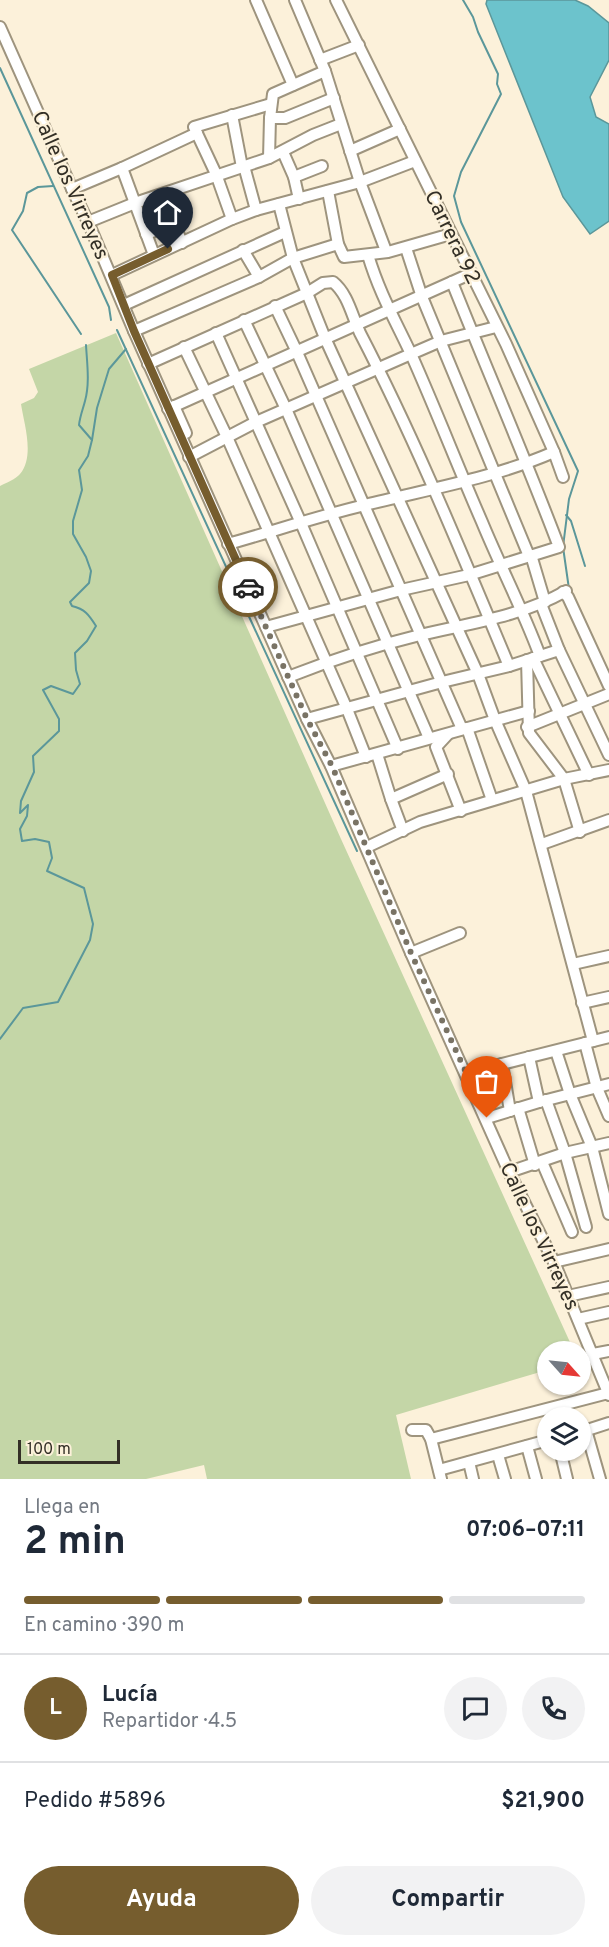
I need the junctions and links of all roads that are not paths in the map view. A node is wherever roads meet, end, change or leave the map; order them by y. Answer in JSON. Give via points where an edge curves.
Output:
{"nodes":[{"id":1,"x":256,"y":0,"type":"edge"},
{"id":2,"x":295,"y":0,"type":"edge"},
{"id":3,"x":336,"y":0,"type":"edge"},
{"id":4,"x":0,"y":27,"type":"edge"},
{"id":5,"x":359,"y":45,"type":"junction"},
{"id":6,"x":320,"y":60,"type":"junction"},
{"id":7,"x":325,"y":71,"type":"junction"},
{"id":8,"x":293,"y":85,"type":"junction"},
{"id":9,"x":334,"y":98,"type":"junction"},
{"id":10,"x":271,"y":104,"type":"junction"},
{"id":11,"x":232,"y":115,"type":"junction"},
{"id":12,"x":270,"y":118,"type":"junction"},
{"id":13,"x":341,"y":124,"type":"junction"},
{"id":14,"x":400,"y":129,"type":"junction"},
{"id":15,"x":196,"y":133,"type":"junction"},
{"id":16,"x":350,"y":151,"type":"junction"},
{"id":17,"x":283,"y":152,"type":"junction"},
{"id":18,"x":269,"y":158,"type":"junction"},
{"id":19,"x":415,"y":161,"type":"junction"},
{"id":20,"x":321,"y":166,"type":"dead end"},
{"id":21,"x":243,"y":167,"type":"junction"},
{"id":22,"x":122,"y":168,"type":"junction"},
{"id":23,"x":216,"y":174,"type":"junction"},
{"id":24,"x":294,"y":177,"type":"junction"},
{"id":25,"x":360,"y":182,"type":"junction"},
{"id":26,"x":72,"y":189,"type":"junction"},
{"id":27,"x":328,"y":191,"type":"junction"},
{"id":28,"x":163,"y":194,"type":"junction"},
{"id":29,"x":299,"y":199,"type":"junction"},
{"id":30,"x":135,"y":203,"type":"junction"},
{"id":31,"x":279,"y":204,"type":"junction"},
{"id":32,"x":256,"y":210,"type":"junction"},
{"id":33,"x":232,"y":219,"type":"junction"},
{"id":34,"x":88,"y":222,"type":"junction"},
{"id":35,"x":174,"y":224,"type":"junction"},
{"id":36,"x":285,"y":232,"type":"junction"},
{"id":37,"x":146,"y":234,"type":"junction"},
{"id":38,"x":451,"y":234,"type":"junction"},
{"id":39,"x":182,"y":243,"type":"junction"},
{"id":40,"x":338,"y":244,"type":"junction"},
{"id":41,"x":406,"y":248,"type":"junction"},
{"id":42,"x":243,"y":250,"type":"junction"},
{"id":43,"x":386,"y":251,"type":"junction"},
{"id":44,"x":154,"y":255,"type":"junction"},
{"id":45,"x":368,"y":255,"type":"junction"},
{"id":46,"x":293,"y":258,"type":"junction"},
{"id":47,"x":472,"y":273,"type":"junction"},
{"id":48,"x":112,"y":275,"type":"junction"},
{"id":49,"x":259,"y":277,"type":"junction"},
{"id":50,"x":452,"y":282,"type":"junction"},
{"id":51,"x":307,"y":293,"type":"junction"},
{"id":52,"x":422,"y":297,"type":"junction"},
{"id":53,"x":124,"y":305,"type":"junction"},
{"id":54,"x":275,"y":306,"type":"junction"},
{"id":55,"x":389,"y":311,"type":"junction"},
{"id":56,"x":244,"y":320,"type":"junction"},
{"id":57,"x":356,"y":325,"type":"junction"},
{"id":58,"x":496,"y":327,"type":"junction"},
{"id":59,"x":134,"y":331,"type":"junction"},
{"id":60,"x":472,"y":332,"type":"junction"},
{"id":61,"x":216,"y":333,"type":"junction"},
{"id":62,"x":325,"y":338,"type":"junction"},
{"id":63,"x":441,"y":341,"type":"junction"},
{"id":64,"x":184,"y":347,"type":"junction"},
{"id":65,"x":296,"y":350,"type":"junction"},
{"id":66,"x":411,"y":354,"type":"junction"},
{"id":67,"x":148,"y":364,"type":"junction"},
{"id":68,"x":266,"y":364,"type":"junction"},
{"id":69,"x":379,"y":369,"type":"junction"},
{"id":70,"x":236,"y":378,"type":"junction"},
{"id":71,"x":347,"y":382,"type":"junction"},
{"id":72,"x":206,"y":392,"type":"junction"},
{"id":73,"x":316,"y":395,"type":"junction"},
{"id":74,"x":171,"y":407,"type":"junction"},
{"id":75,"x":286,"y":409,"type":"junction"},
{"id":76,"x":256,"y":422,"type":"junction"},
{"id":77,"x":227,"y":437,"type":"junction"},
{"id":78,"x":554,"y":452,"type":"junction"},
{"id":79,"x":193,"y":455,"type":"junction"},
{"id":80,"x":528,"y":463,"type":"junction"},
{"id":81,"x":494,"y":473,"type":"junction"},
{"id":82,"x":563,"y":477,"type":"dead end"},
{"id":83,"x":464,"y":481,"type":"junction"},
{"id":84,"x":433,"y":489,"type":"junction"},
{"id":85,"x":399,"y":497,"type":"junction"},
{"id":86,"x":364,"y":505,"type":"junction"},
{"id":87,"x":332,"y":514,"type":"junction"},
{"id":88,"x":301,"y":523,"type":"junction"},
{"id":89,"x":268,"y":532,"type":"junction"},
{"id":90,"x":228,"y":544,"type":"junction"},
{"id":91,"x":530,"y":555,"type":"junction"},
{"id":92,"x":501,"y":566,"type":"junction"},
{"id":93,"x":469,"y":575,"type":"junction"},
{"id":94,"x":435,"y":583,"type":"junction"},
{"id":95,"x":401,"y":590,"type":"junction"},
{"id":96,"x":369,"y":598,"type":"junction"},
{"id":97,"x":543,"y":603,"type":"junction"},
{"id":98,"x":338,"y":607,"type":"junction"},
{"id":99,"x":524,"y":611,"type":"junction"},
{"id":100,"x":304,"y":616,"type":"junction"},
{"id":101,"x":490,"y":620,"type":"junction"},
{"id":102,"x":266,"y":627,"type":"junction"},
{"id":103,"x":456,"y":628,"type":"junction"},
{"id":104,"x":422,"y":635,"type":"junction"},
{"id":105,"x":389,"y":644,"type":"junction"},
{"id":106,"x":560,"y":650,"type":"junction"},
{"id":107,"x":356,"y":653,"type":"junction"},
{"id":108,"x":533,"y":658,"type":"junction"},
{"id":109,"x":326,"y":662,"type":"junction"},
{"id":110,"x":509,"y":666,"type":"junction"},
{"id":111,"x":478,"y":674,"type":"junction"},
{"id":112,"x":288,"y":677,"type":"junction"},
{"id":113,"x":442,"y":682,"type":"junction"},
{"id":114,"x":609,"y":686,"type":"edge"},
{"id":115,"x":409,"y":691,"type":"junction"},
{"id":116,"x":609,"y":694,"type":"edge"},
{"id":117,"x":378,"y":700,"type":"junction"},
{"id":118,"x":584,"y":705,"type":"junction"},
{"id":119,"x":347,"y":709,"type":"junction"},
{"id":120,"x":529,"y":711,"type":"junction"},
{"id":121,"x":559,"y":714,"type":"junction"},
{"id":122,"x":307,"y":719,"type":"junction"},
{"id":123,"x":495,"y":720,"type":"junction"},
{"id":124,"x":527,"y":727,"type":"junction"},
{"id":125,"x":464,"y":728,"type":"junction"},
{"id":126,"x":604,"y":731,"type":"edge"},
{"id":127,"x":432,"y":741,"type":"junction"},
{"id":128,"x":398,"y":749,"type":"junction"},
{"id":129,"x":377,"y":754,"type":"junction"},
{"id":130,"x":609,"y":756,"type":"edge"},
{"id":131,"x":366,"y":757,"type":"junction"},
{"id":132,"x":332,"y":766,"type":"junction"},
{"id":133,"x":608,"y":773,"type":"edge"},
{"id":134,"x":448,"y":774,"type":"junction"},
{"id":135,"x":589,"y":775,"type":"junction"},
{"id":136,"x":564,"y":779,"type":"junction"},
{"id":137,"x":526,"y":791,"type":"junction"},
{"id":138,"x":392,"y":799,"type":"junction"},
{"id":139,"x":492,"y":800,"type":"junction"},
{"id":140,"x":461,"y":811,"type":"junction"},
{"id":141,"x":609,"y":820,"type":"edge"},
{"id":142,"x":403,"y":831,"type":"junction"},
{"id":143,"x":580,"y":832,"type":"junction"},
{"id":144,"x":542,"y":844,"type":"junction"},
{"id":145,"x":367,"y":847,"type":"junction"},
{"id":146,"x":460,"y":933,"type":"dead end"},
{"id":147,"x":411,"y":953,"type":"junction"},
{"id":148,"x":609,"y":956,"type":"edge"},
{"id":149,"x":573,"y":964,"type":"junction"},
{"id":150,"x":609,"y":997,"type":"edge"},
{"id":151,"x":582,"y":1003,"type":"junction"},
{"id":152,"x":609,"y":1037,"type":"edge"},
{"id":153,"x":589,"y":1042,"type":"junction"},
{"id":154,"x":556,"y":1051,"type":"junction"},
{"id":155,"x":529,"y":1057,"type":"junction"},
{"id":156,"x":502,"y":1064,"type":"junction"},
{"id":157,"x":467,"y":1076,"type":"junction"},
{"id":158,"x":609,"y":1084,"type":"edge"},
{"id":159,"x":597,"y":1088,"type":"junction"},
{"id":160,"x":570,"y":1094,"type":"junction"},
{"id":161,"x":542,"y":1101,"type":"junction"},
{"id":162,"x":514,"y":1109,"type":"junction"},
{"id":163,"x":609,"y":1116,"type":"edge"},
{"id":164,"x":487,"y":1118,"type":"junction"},
{"id":165,"x":609,"y":1143,"type":"edge"},
{"id":166,"x":592,"y":1147,"type":"junction"},
{"id":167,"x":565,"y":1153,"type":"junction"},
{"id":168,"x":539,"y":1163,"type":"junction"},
{"id":169,"x":510,"y":1172,"type":"junction"},
{"id":170,"x":609,"y":1214,"type":"edge"},
{"id":171,"x":586,"y":1227,"type":"dead end"},
{"id":172,"x":572,"y":1232,"type":"dead end"},
{"id":173,"x":609,"y":1249,"type":"edge"},
{"id":174,"x":554,"y":1262,"type":"junction"},
{"id":175,"x":609,"y":1287,"type":"edge"},
{"id":176,"x":568,"y":1296,"type":"junction"},
{"id":177,"x":609,"y":1312,"type":"edge"},
{"id":178,"x":578,"y":1319,"type":"junction"},
{"id":179,"x":609,"y":1351,"type":"edge"},
{"id":180,"x":593,"y":1354,"type":"junction"},
{"id":181,"x":608,"y":1392,"type":"edge"},
{"id":182,"x":609,"y":1423,"type":"edge"},
{"id":183,"x":591,"y":1429,"type":"edge"},
{"id":184,"x":412,"y":1430,"type":"dead end"},
{"id":185,"x":431,"y":1439,"type":"junction"},
{"id":186,"x":537,"y":1443,"type":"edge"},
{"id":187,"x":527,"y":1446,"type":"junction"},
{"id":188,"x":591,"y":1454,"type":"edge"},
{"id":189,"x":498,"y":1455,"type":"junction"},
{"id":190,"x":563,"y":1461,"type":"edge"},
{"id":191,"x":469,"y":1462,"type":"junction"},
{"id":192,"x":440,"y":1474,"type":"edge"},
{"id":193,"x":473,"y":1479,"type":"edge"},
{"id":194,"x":505,"y":1479,"type":"edge"},
{"id":195,"x":536,"y":1479,"type":"edge"},
{"id":196,"x":567,"y":1479,"type":"edge"},
{"id":197,"x":600,"y":1479,"type":"edge"}],
"edges":[{"from":1,"to":8,"type":"street"},
{"from":2,"to":6,"type":"street"},
{"from":3,"to":5,"type":"street","name":"Carrera 92"},
{"from":4,"to":26,"type":"street","name":"Calle los Virreyes"},
{"from":5,"to":6,"type":"street"},
{"from":5,"to":14,"type":"street","name":"Carrera 92"},
{"from":6,"to":7,"type":"street"},
{"from":7,"to":8,"type":"street"},
{"from":7,"to":9,"type":"street"},
{"from":8,"to":10,"type":"street","via":[[273,94]]},
{"from":9,"to":12,"type":"street","via":[[285,118]]},
{"from":9,"to":13,"type":"street"},
{"from":10,"to":11,"type":"street"},
{"from":10,"to":12,"type":"street"},
{"from":11,"to":15,"type":"street","via":[[194,126]]},
{"from":11,"to":21,"type":"street"},
{"from":12,"to":18,"type":"street"},
{"from":13,"to":16,"type":"street"},
{"from":13,"to":17,"type":"street"},
{"from":14,"to":16,"type":"street"},
{"from":14,"to":19,"type":"street","name":"Carrera 92"},
{"from":15,"to":22,"type":"street"},
{"from":15,"to":23,"type":"street"},
{"from":16,"to":25,"type":"street"},
{"from":17,"to":18,"type":"street"},
{"from":17,"to":24,"type":"street"},
{"from":18,"to":21,"type":"street"},
{"from":19,"to":25,"type":"street"},
{"from":19,"to":38,"type":"street","name":"Carrera 92"},
{"from":20,"to":24,"type":"street"},
{"from":21,"to":23,"type":"street"},
{"from":21,"to":32,"type":"street"},
{"from":22,"to":26,"type":"street"},
{"from":22,"to":30,"type":"street"},
{"from":23,"to":28,"type":"street"},
{"from":23,"to":33,"type":"street"},
{"from":24,"to":29,"type":"street"},
{"from":25,"to":27,"type":"street"},
{"from":25,"to":43,"type":"street"},
{"from":26,"to":34,"type":"street","name":"Calle los Virreyes"},
{"from":27,"to":29,"type":"street"},
{"from":27,"to":40,"type":"street"},
{"from":28,"to":30,"type":"street"},
{"from":28,"to":35,"type":"street"},
{"from":29,"to":31,"type":"street"},
{"from":30,"to":34,"type":"street"},
{"from":30,"to":37,"type":"street"},
{"from":31,"to":32,"type":"street"},
{"from":31,"to":36,"type":"street"},
{"from":32,"to":33,"type":"street"},
{"from":33,"to":39,"type":"street"},
{"from":34,"to":48,"type":"street","name":"Calle los Virreyes"},
{"from":35,"to":37,"type":"street"},
{"from":35,"to":39,"type":"street"},
{"from":36,"to":42,"type":"street"},
{"from":36,"to":46,"type":"street"},
{"from":37,"to":44,"type":"street"},
{"from":38,"to":41,"type":"street"},
{"from":38,"to":47,"type":"street","name":"Carrera 92"},
{"from":39,"to":44,"type":"street"},
{"from":40,"to":45,"type":"street","via":[[344,257]]},
{"from":40,"to":46,"type":"street"},
{"from":41,"to":43,"type":"street"},
{"from":41,"to":52,"type":"street"},
{"from":42,"to":49,"type":"street"},
{"from":42,"to":53,"type":"street"},
{"from":43,"to":45,"type":"street"},
{"from":44,"to":48,"type":"street"},
{"from":45,"to":55,"type":"street"},
{"from":46,"to":49,"type":"street"},
{"from":46,"to":51,"type":"street"},
{"from":47,"to":50,"type":"street"},
{"from":47,"to":58,"type":"street","name":"Carrera 92"},
{"from":48,"to":53,"type":"street","name":"Calle los Virreyes"},
{"from":49,"to":59,"type":"street"},
{"from":50,"to":52,"type":"street"},
{"from":50,"to":60,"type":"street"},
{"from":51,"to":54,"type":"street"},
{"from":51,"to":57,"type":"street","via":[[333,282],[341,289]]},
{"from":51,"to":62,"type":"street"},
{"from":52,"to":55,"type":"street"},
{"from":52,"to":63,"type":"street"},
{"from":53,"to":59,"type":"street","name":"Calle los Virreyes"},
{"from":54,"to":56,"type":"street"},
{"from":54,"to":65,"type":"street"},
{"from":55,"to":57,"type":"street"},
{"from":55,"to":66,"type":"street"},
{"from":56,"to":61,"type":"street"},
{"from":56,"to":68,"type":"street"},
{"from":57,"to":62,"type":"street"},
{"from":57,"to":69,"type":"street"},
{"from":58,"to":60,"type":"street"},
{"from":58,"to":78,"type":"street","name":"Carrera 92"},
{"from":59,"to":67,"type":"street","name":"Calle los Virreyes"},
{"from":60,"to":63,"type":"street"},
{"from":60,"to":80,"type":"street"},
{"from":61,"to":64,"type":"street"},
{"from":61,"to":70,"type":"street"},
{"from":62,"to":65,"type":"street"},
{"from":62,"to":71,"type":"street"},
{"from":63,"to":66,"type":"street"},
{"from":63,"to":81,"type":"street"},
{"from":64,"to":67,"type":"street"},
{"from":64,"to":72,"type":"street"},
{"from":65,"to":68,"type":"street"},
{"from":65,"to":73,"type":"street"},
{"from":66,"to":69,"type":"street"},
{"from":66,"to":83,"type":"street"},
{"from":67,"to":74,"type":"street","name":"Calle los Virreyes"},
{"from":68,"to":70,"type":"street"},
{"from":68,"to":75,"type":"street"},
{"from":69,"to":71,"type":"street"},
{"from":69,"to":84,"type":"street"},
{"from":70,"to":72,"type":"street"},
{"from":70,"to":76,"type":"street"},
{"from":71,"to":73,"type":"street"},
{"from":71,"to":85,"type":"street"},
{"from":72,"to":74,"type":"street"},
{"from":72,"to":77,"type":"street"},
{"from":73,"to":75,"type":"street"},
{"from":73,"to":86,"type":"street"},
{"from":74,"to":79,"type":"street","name":"Calle los Virreyes"},
{"from":75,"to":76,"type":"street"},
{"from":75,"to":87,"type":"street"},
{"from":76,"to":77,"type":"street"},
{"from":76,"to":88,"type":"street"},
{"from":77,"to":79,"type":"street"},
{"from":77,"to":89,"type":"street"},
{"from":78,"to":80,"type":"street"},
{"from":78,"to":82,"type":"street","name":"Carrera 92"},
{"from":79,"to":90,"type":"street","name":"Calle los Virreyes"},
{"from":80,"to":81,"type":"street"},
{"from":80,"to":91,"type":"street","via":[[559,547]]},
{"from":81,"to":83,"type":"street"},
{"from":81,"to":91,"type":"street"},
{"from":83,"to":84,"type":"street"},
{"from":83,"to":92,"type":"street"},
{"from":84,"to":85,"type":"street"},
{"from":84,"to":93,"type":"street"},
{"from":85,"to":86,"type":"street"},
{"from":85,"to":94,"type":"street"},
{"from":86,"to":87,"type":"street"},
{"from":86,"to":95,"type":"street"},
{"from":87,"to":88,"type":"street"},
{"from":87,"to":96,"type":"street"},
{"from":88,"to":89,"type":"street"},
{"from":88,"to":98,"type":"street"},
{"from":89,"to":90,"type":"street"},
{"from":89,"to":100,"type":"street"},
{"from":90,"to":102,"type":"street","name":"Calle los Virreyes"},
{"from":91,"to":92,"type":"street"},
{"from":91,"to":97,"type":"street"},
{"from":92,"to":93,"type":"street"},
{"from":92,"to":99,"type":"street"},
{"from":93,"to":94,"type":"street"},
{"from":93,"to":101,"type":"street"},
{"from":94,"to":95,"type":"street"},
{"from":94,"to":103,"type":"street"},
{"from":95,"to":96,"type":"street"},
{"from":95,"to":104,"type":"street"},
{"from":96,"to":98,"type":"street"},
{"from":96,"to":105,"type":"street"},
{"from":97,"to":99,"type":"street"},
{"from":97,"to":106,"type":"street"},
{"from":97,"to":114,"type":"street","via":[[565,592]]},
{"from":98,"to":100,"type":"street"},
{"from":98,"to":107,"type":"street"},
{"from":99,"to":101,"type":"street"},
{"from":99,"to":108,"type":"street"},
{"from":100,"to":102,"type":"street"},
{"from":100,"to":109,"type":"street"},
{"from":101,"to":103,"type":"street"},
{"from":101,"to":110,"type":"street"},
{"from":102,"to":112,"type":"street","name":"Calle los Virreyes"},
{"from":103,"to":104,"type":"street"},
{"from":103,"to":111,"type":"street"},
{"from":104,"to":105,"type":"street"},
{"from":104,"to":113,"type":"street"},
{"from":105,"to":107,"type":"street"},
{"from":105,"to":115,"type":"street"},
{"from":106,"to":108,"type":"street"},
{"from":106,"to":118,"type":"street"},
{"from":107,"to":109,"type":"street"},
{"from":107,"to":117,"type":"street"},
{"from":108,"to":110,"type":"street"},
{"from":108,"to":120,"type":"street"},
{"from":108,"to":121,"type":"street"},
{"from":109,"to":112,"type":"street"},
{"from":109,"to":119,"type":"street"},
{"from":110,"to":111,"type":"street"},
{"from":111,"to":113,"type":"street"},
{"from":111,"to":123,"type":"street"},
{"from":112,"to":122,"type":"street","name":"Calle los Virreyes"},
{"from":113,"to":115,"type":"street"},
{"from":113,"to":125,"type":"street"},
{"from":115,"to":117,"type":"street"},
{"from":115,"to":127,"type":"street"},
{"from":116,"to":118,"type":"street"},
{"from":117,"to":119,"type":"street"},
{"from":117,"to":128,"type":"street"},
{"from":118,"to":121,"type":"street"},
{"from":118,"to":126,"type":"street"},
{"from":119,"to":122,"type":"street"},
{"from":119,"to":131,"type":"street"},
{"from":120,"to":123,"type":"street"},
{"from":120,"to":124,"type":"street"},
{"from":121,"to":124,"type":"street"},
{"from":121,"to":135,"type":"street"},
{"from":122,"to":132,"type":"street","name":"Calle los Virreyes"},
{"from":123,"to":125,"type":"street"},
{"from":123,"to":137,"type":"street"},
{"from":124,"to":136,"type":"street"},
{"from":125,"to":127,"type":"street"},
{"from":125,"to":139,"type":"street"},
{"from":126,"to":130,"type":"street"},
{"from":127,"to":128,"type":"street"},
{"from":127,"to":134,"type":"street"},
{"from":128,"to":129,"type":"street"},
{"from":129,"to":131,"type":"street"},
{"from":129,"to":138,"type":"street"},
{"from":131,"to":132,"type":"street"},
{"from":132,"to":145,"type":"street","name":"Calle los Virreyes"},
{"from":133,"to":135,"type":"street"},
{"from":134,"to":138,"type":"street"},
{"from":134,"to":140,"type":"street"},
{"from":135,"to":136,"type":"street"},
{"from":136,"to":137,"type":"street"},
{"from":136,"to":143,"type":"street"},
{"from":137,"to":139,"type":"street"},
{"from":137,"to":144,"type":"street"},
{"from":138,"to":142,"type":"street"},
{"from":139,"to":140,"type":"street"},
{"from":140,"to":142,"type":"street"},
{"from":141,"to":143,"type":"street"},
{"from":142,"to":145,"type":"street"},
{"from":143,"to":144,"type":"street"},
{"from":144,"to":149,"type":"street"},
{"from":145,"to":147,"type":"street","name":"Calle los Virreyes"},
{"from":146,"to":147,"type":"street"},
{"from":147,"to":157,"type":"street","name":"Calle los Virreyes"},
{"from":148,"to":149,"type":"street"},
{"from":149,"to":151,"type":"street"},
{"from":150,"to":151,"type":"street"},
{"from":151,"to":153,"type":"street"},
{"from":152,"to":153,"type":"street"},
{"from":153,"to":154,"type":"street"},
{"from":153,"to":159,"type":"street"},
{"from":154,"to":155,"type":"street"},
{"from":154,"to":160,"type":"street"},
{"from":155,"to":156,"type":"street"},
{"from":155,"to":161,"type":"street"},
{"from":156,"to":157,"type":"street"},
{"from":156,"to":162,"type":"street"},
{"from":157,"to":164,"type":"street","name":"Calle los Virreyes"},
{"from":158,"to":159,"type":"street"},
{"from":159,"to":160,"type":"street"},
{"from":159,"to":163,"type":"street"},
{"from":160,"to":161,"type":"street"},
{"from":160,"to":166,"type":"street"},
{"from":161,"to":162,"type":"street"},
{"from":161,"to":167,"type":"street"},
{"from":162,"to":164,"type":"street"},
{"from":162,"to":168,"type":"street"},
{"from":164,"to":169,"type":"street","name":"Calle los Virreyes"},
{"from":165,"to":166,"type":"street"},
{"from":166,"to":167,"type":"street"},
{"from":166,"to":170,"type":"street"},
{"from":167,"to":168,"type":"street"},
{"from":167,"to":171,"type":"street"},
{"from":168,"to":169,"type":"street"},
{"from":168,"to":172,"type":"street"},
{"from":169,"to":174,"type":"street","name":"Calle los Virreyes"},
{"from":173,"to":174,"type":"street"},
{"from":174,"to":176,"type":"street","name":"Calle los Virreyes"},
{"from":175,"to":176,"type":"street"},
{"from":176,"to":178,"type":"street","name":"Calle los Virreyes"},
{"from":177,"to":178,"type":"street"},
{"from":178,"to":180,"type":"street","name":"Calle los Virreyes"},
{"from":179,"to":180,"type":"street"},
{"from":180,"to":181,"type":"street","name":"Calle los Virreyes"},
{"from":181,"to":185,"type":"street"},
{"from":182,"to":183,"type":"street"},
{"from":184,"to":185,"type":"street","via":[[424,1429]]},
{"from":185,"to":192,"type":"street"},
{"from":186,"to":187,"type":"street"},
{"from":187,"to":189,"type":"street"},
{"from":187,"to":195,"type":"street"},
{"from":188,"to":197,"type":"street"},
{"from":189,"to":191,"type":"street"},
{"from":189,"to":194,"type":"street"},
{"from":190,"to":196,"type":"street"},
{"from":191,"to":192,"type":"street"},
{"from":191,"to":193,"type":"street"}]}
